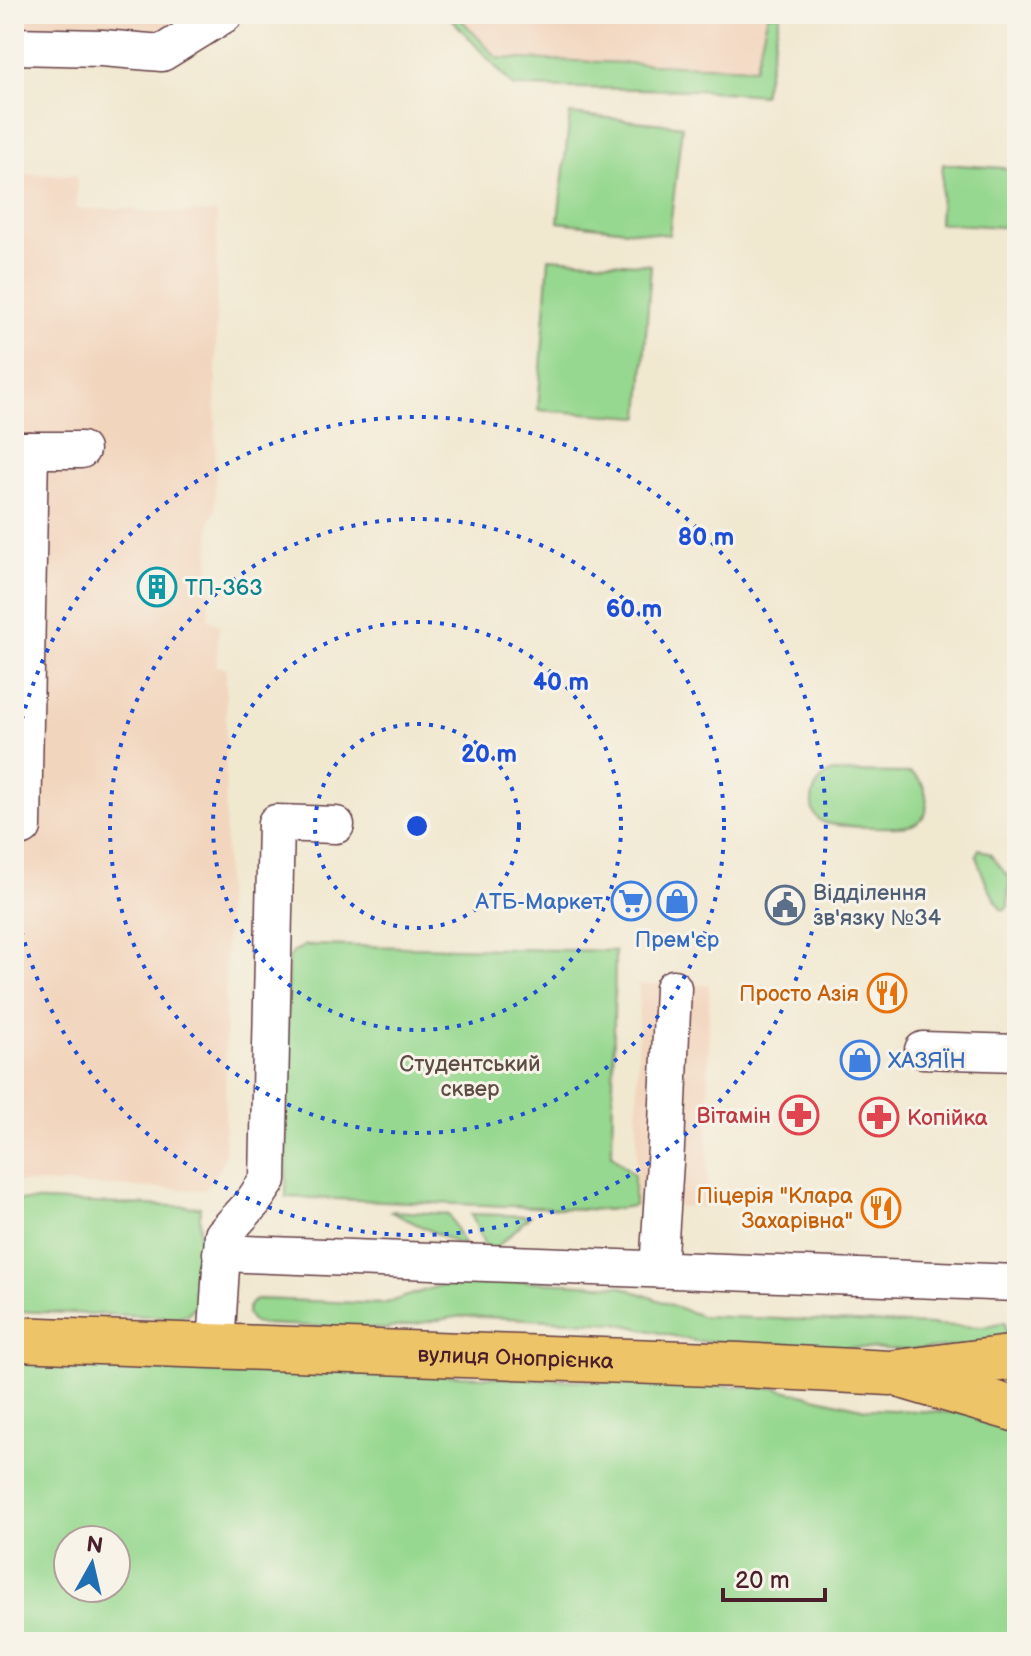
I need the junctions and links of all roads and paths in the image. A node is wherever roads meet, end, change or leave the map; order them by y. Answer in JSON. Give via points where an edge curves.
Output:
{"nodes":[{"id":1,"x":225,"y":14,"type":"edge"},
{"id":2,"x":14,"y":46,"type":"edge"},
{"id":3,"x":22,"y":450,"type":"edge"},
{"id":4,"x":81,"y":450,"type":"dead end"},
{"id":5,"x":336,"y":825,"type":"dead end"},
{"id":6,"x":23,"y":827,"type":"dead end"},
{"id":7,"x":673,"y":988,"type":"dead end"},
{"id":8,"x":923,"y":1050,"type":"dead end"},
{"id":9,"x":1017,"y":1053,"type":"edge"},
{"id":10,"x":221,"y":1253,"type":"junction"},
{"id":11,"x":658,"y":1269,"type":"junction"},
{"id":12,"x":1017,"y":1283,"type":"edge"},
{"id":13,"x":14,"y":1339,"type":"edge"},
{"id":14,"x":216,"y":1347,"type":"junction"},
{"id":15,"x":1017,"y":1357,"type":"edge"},
{"id":16,"x":890,"y":1373,"type":"junction"},
{"id":17,"x":1017,"y":1410,"type":"edge"}],
"edges":[{"from":1,"to":2,"type":"street","via":[[162,53]]},
{"from":3,"to":4,"type":"street"},
{"from":3,"to":6,"type":"street"},
{"from":5,"to":10,"type":"street","via":[[276,823],[268,1180],[226,1230]]},
{"from":7,"to":11,"type":"street"},
{"from":8,"to":9,"type":"street"},
{"from":10,"to":11,"type":"street"},
{"from":10,"to":14,"type":"street"},
{"from":11,"to":12,"type":"street"},
{"from":13,"to":14,"type":"main road","name":"вулиця Онопрієнка"},
{"from":14,"to":16,"type":"main road","name":"вулиця Онопрієнка"},
{"from":15,"to":16,"type":"main road","name":"вулиця Онопрієнка"},
{"from":16,"to":17,"type":"main road"}]}
